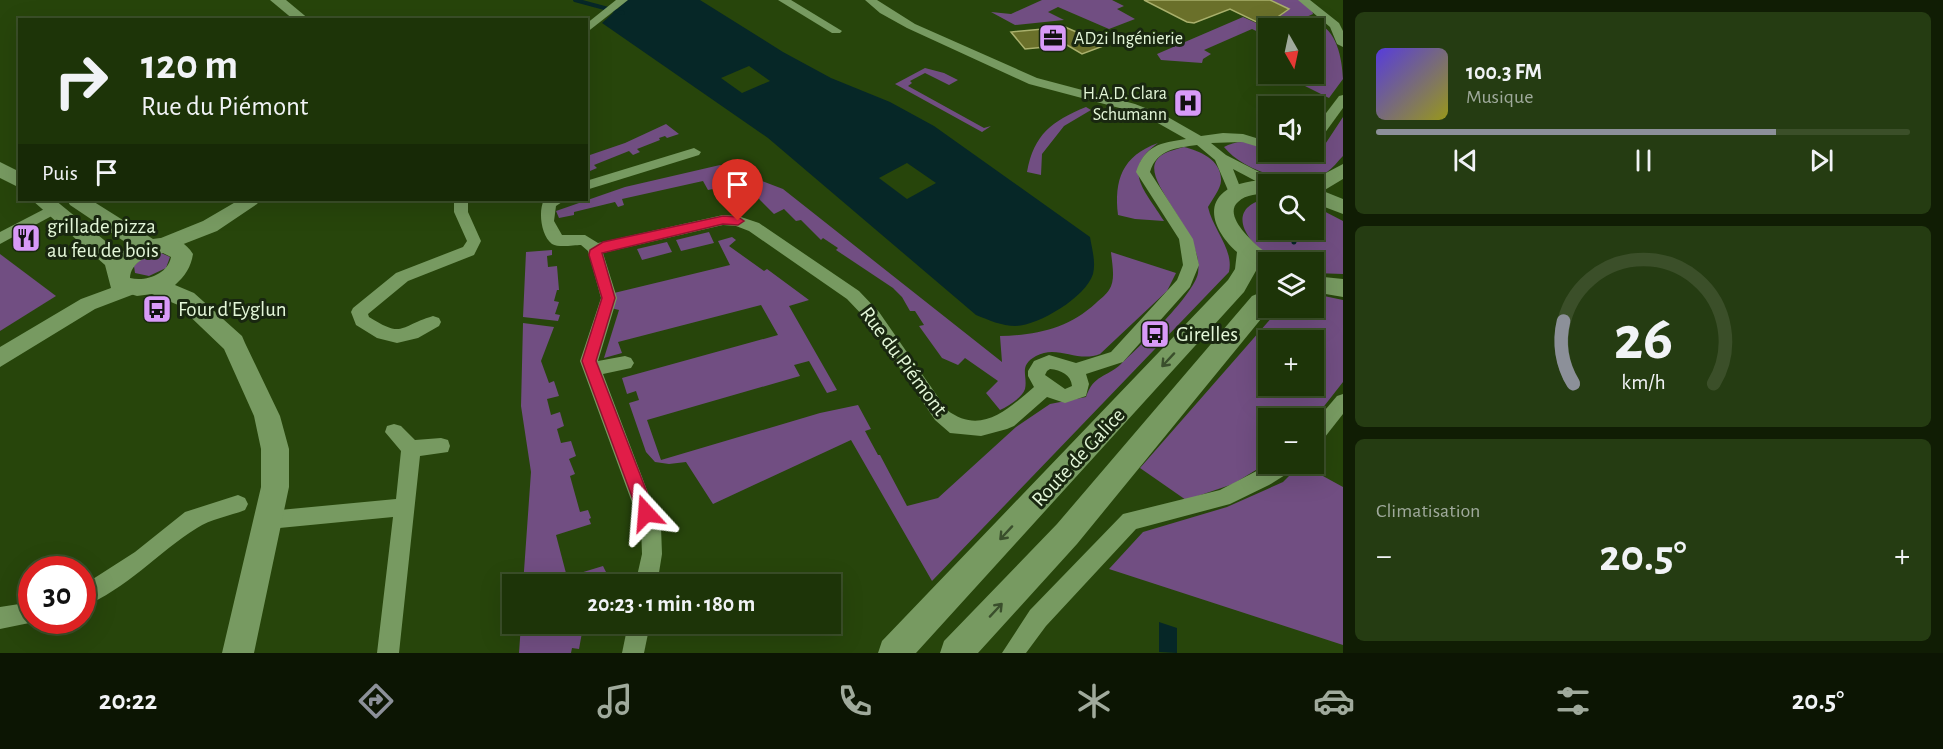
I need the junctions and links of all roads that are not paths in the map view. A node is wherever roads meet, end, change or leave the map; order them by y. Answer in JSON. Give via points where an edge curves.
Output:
{"nodes":[{"id":1,"x":277,"y":0,"type":"edge"},
{"id":2,"x":623,"y":0,"type":"edge"},
{"id":3,"x":783,"y":0,"type":"edge"},
{"id":4,"x":870,"y":0,"type":"edge"},
{"id":5,"x":1303,"y":0,"type":"edge"},
{"id":6,"x":300,"y":18,"type":"edge"},
{"id":7,"x":588,"y":29,"type":"edge"},
{"id":8,"x":836,"y":31,"type":"dead end"},
{"id":9,"x":1343,"y":44,"type":"edge"},
{"id":10,"x":1343,"y":99,"type":"edge"},
{"id":11,"x":1324,"y":125,"type":"edge"},
{"id":12,"x":1201,"y":142,"type":"junction"},
{"id":13,"x":1258,"y":143,"type":"edge"},
{"id":14,"x":0,"y":151,"type":"edge"},
{"id":15,"x":694,"y":152,"type":"dead end"},
{"id":16,"x":1221,"y":158,"type":"junction"},
{"id":17,"x":18,"y":162,"type":"edge"},
{"id":18,"x":0,"y":168,"type":"edge"},
{"id":19,"x":1343,"y":170,"type":"edge"},
{"id":20,"x":1258,"y":178,"type":"edge"},
{"id":21,"x":18,"y":181,"type":"edge"},
{"id":22,"x":1324,"y":181,"type":"edge"},
{"id":23,"x":588,"y":185,"type":"edge"},
{"id":24,"x":1258,"y":186,"type":"edge"},
{"id":25,"x":1235,"y":192,"type":"junction"},
{"id":26,"x":1324,"y":199,"type":"edge"},
{"id":27,"x":79,"y":201,"type":"edge"},
{"id":28,"x":249,"y":201,"type":"edge"},
{"id":29,"x":461,"y":201,"type":"edge"},
{"id":30,"x":555,"y":201,"type":"edge"},
{"id":31,"x":48,"y":204,"type":"edge"},
{"id":32,"x":1343,"y":207,"type":"edge"},
{"id":33,"x":210,"y":226,"type":"junction"},
{"id":34,"x":0,"y":239,"type":"edge"},
{"id":35,"x":156,"y":246,"type":"junction"},
{"id":36,"x":596,"y":250,"type":"junction"},
{"id":37,"x":1248,"y":252,"type":"junction"},
{"id":38,"x":1258,"y":259,"type":"edge"},
{"id":39,"x":182,"y":262,"type":"junction"},
{"id":40,"x":130,"y":280,"type":"junction"},
{"id":41,"x":1324,"y":286,"type":"edge"},
{"id":42,"x":1341,"y":289,"type":"edge"},
{"id":43,"x":186,"y":299,"type":"junction"},
{"id":44,"x":1258,"y":304,"type":"edge"},
{"id":45,"x":433,"y":322,"type":"dead end"},
{"id":46,"x":0,"y":358,"type":"edge"},
{"id":47,"x":625,"y":363,"type":"dead end"},
{"id":48,"x":592,"y":369,"type":"junction"},
{"id":49,"x":1074,"y":371,"type":"junction"},
{"id":50,"x":1045,"y":388,"type":"junction"},
{"id":51,"x":1343,"y":401,"type":"edge"},
{"id":52,"x":1324,"y":424,"type":"edge"},
{"id":53,"x":394,"y":432,"type":"dead end"},
{"id":54,"x":441,"y":446,"type":"dead end"},
{"id":55,"x":411,"y":448,"type":"junction"},
{"id":56,"x":1270,"y":474,"type":"edge"},
{"id":57,"x":238,"y":504,"type":"dead end"},
{"id":58,"x":404,"y":507,"type":"junction"},
{"id":59,"x":269,"y":520,"type":"junction"},
{"id":60,"x":648,"y":574,"type":"edge"},
{"id":61,"x":96,"y":590,"type":"edge"},
{"id":62,"x":18,"y":615,"type":"edge"},
{"id":63,"x":0,"y":618,"type":"edge"},
{"id":64,"x":637,"y":634,"type":"edge"},
{"id":65,"x":238,"y":653,"type":"edge"},
{"id":66,"x":388,"y":653,"type":"edge"},
{"id":67,"x":633,"y":653,"type":"edge"},
{"id":68,"x":894,"y":653,"type":"edge"},
{"id":69,"x":956,"y":653,"type":"edge"},
{"id":70,"x":1013,"y":653,"type":"edge"}],
"edges":[{"from":1,"to":6,"type":"street"},
{"from":2,"to":7,"type":"street"},
{"from":3,"to":8,"type":"street"},
{"from":4,"to":12,"type":"street","via":[[911,26],[1033,81],[1140,110]]},
{"from":5,"to":9,"type":"street","via":[[1335,25]]},
{"from":10,"to":11,"type":"street"},
{"from":12,"to":13,"type":"street","via":[[1223,137]]},
{"from":12,"to":16,"type":"street"},
{"from":12,"to":49,"type":"street","via":[[1160,148],[1147,159],[1143,172],[1186,239],[1191,265],[1184,283],[1117,357]]},
{"from":14,"to":17,"type":"main road"},
{"from":15,"to":23,"type":"street"},
{"from":16,"to":20,"type":"street"},
{"from":16,"to":25,"type":"street"},
{"from":18,"to":21,"type":"main road"},
{"from":19,"to":22,"type":"main road"},
{"from":24,"to":25,"type":"main road"},
{"from":25,"to":37,"type":"main road","via":[[1223,208],[1224,222]]},
{"from":26,"to":32,"type":"main road"},
{"from":27,"to":35,"type":"main road"},
{"from":28,"to":33,"type":"street"},
{"from":29,"to":45,"type":"street","via":[[461,212],[474,241],[469,252],[402,277],[359,312],[362,321],[387,337],[403,338]]},
{"from":30,"to":36,"type":"street","via":[[549,203],[547,220],[557,240],[585,240]]},
{"from":31,"to":34,"type":"street"},
{"from":31,"to":40,"type":"main road","via":[[113,260]]},
{"from":33,"to":35,"type":"street"},
{"from":33,"to":39,"type":"street"},
{"from":35,"to":39,"type":"main road","via":[[178,249]]},
{"from":35,"to":40,"type":"main road","via":[[124,262]]},
{"from":36,"to":48,"type":"street","via":[[609,298],[589,361]]},
{"from":36,"to":50,"type":"street","name":"Rue du Piémont","via":[[723,220],[738,221],[754,227],[853,295],[873,316],[941,415],[956,427],[981,428],[1008,420]]},
{"from":37,"to":38,"type":"main road"},
{"from":37,"to":68,"type":"main road","name":"Route de Galice","one_way":true,"via":[[1246,270],[1236,286]]},
{"from":39,"to":40,"type":"main road","via":[[165,280]]},
{"from":39,"to":43,"type":"main road","via":[[179,278]]},
{"from":40,"to":43,"type":"main road"},
{"from":40,"to":46,"type":"street"},
{"from":41,"to":42,"type":"main road"},
{"from":43,"to":59,"type":"main road","via":[[233,343],[267,416],[275,449],[275,487]]},
{"from":69,"to":44,"type":"main road","name":"Route de Galice","one_way":true,"via":[[1066,534]]},
{"from":47,"to":48,"type":"street"},
{"from":48,"to":60,"type":"street","via":[[651,527]]},
{"from":49,"to":50,"type":"street","via":[[1081,384],[1076,394],[1065,396]]},
{"from":49,"to":50,"type":"street","via":[[1057,362],[1043,364],[1037,377]]},
{"from":51,"to":52,"type":"street"},
{"from":53,"to":55,"type":"street"},
{"from":54,"to":55,"type":"street"},
{"from":55,"to":58,"type":"street"},
{"from":56,"to":70,"type":"street","via":[[1223,498],[1130,521],[1038,618]]},
{"from":57,"to":61,"type":"street","via":[[192,519]]},
{"from":58,"to":59,"type":"street"},
{"from":58,"to":66,"type":"street"},
{"from":59,"to":65,"type":"main road"},
{"from":62,"to":63,"type":"street"},
{"from":64,"to":67,"type":"street"}]}
